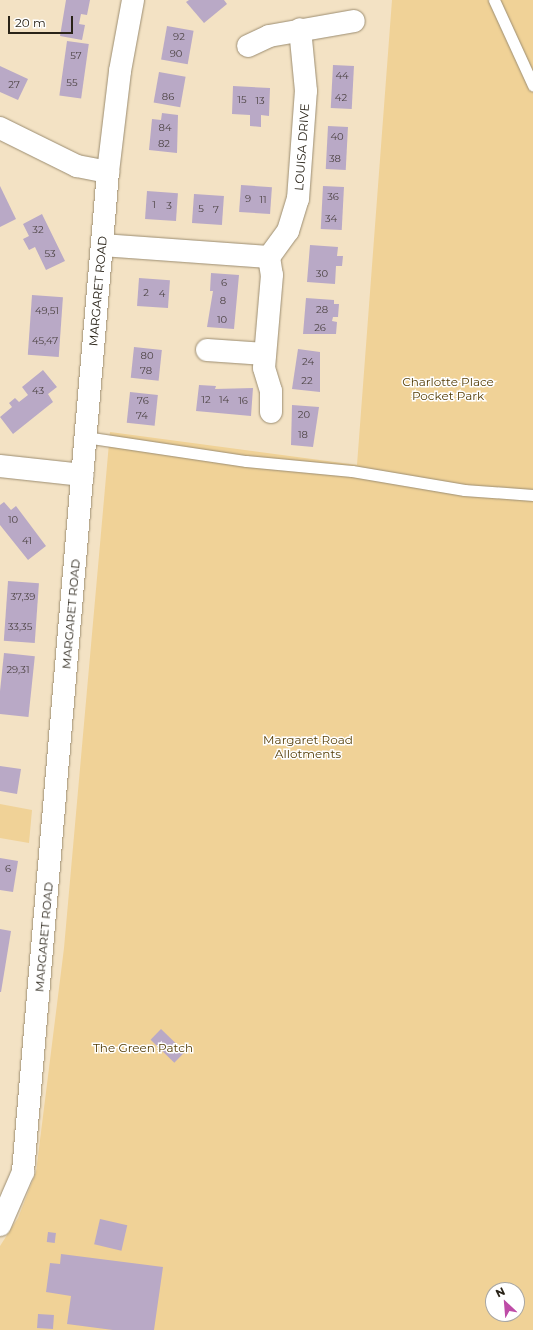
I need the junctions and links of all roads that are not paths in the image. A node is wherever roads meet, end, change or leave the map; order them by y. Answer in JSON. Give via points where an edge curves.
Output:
{"nodes":[{"id":1,"x":133,"y":0,"type":"edge"},
{"id":2,"x":494,"y":0,"type":"edge"},
{"id":3,"x":354,"y":21,"type":"dead end"},
{"id":4,"x":300,"y":29,"type":"junction"},
{"id":5,"x":248,"y":46,"type":"dead end"},
{"id":6,"x":533,"y":85,"type":"edge"},
{"id":7,"x":0,"y":128,"type":"edge"},
{"id":8,"x":108,"y":172,"type":"junction"},
{"id":9,"x":102,"y":245,"type":"junction"},
{"id":10,"x":268,"y":257,"type":"junction"},
{"id":11,"x":207,"y":350,"type":"dead end"},
{"id":12,"x":265,"y":354,"type":"junction"},
{"id":13,"x":271,"y":412,"type":"dead end"},
{"id":14,"x":85,"y":437,"type":"junction"},
{"id":15,"x":0,"y":466,"type":"edge"},
{"id":16,"x":83,"y":474,"type":"junction"},
{"id":17,"x":533,"y":495,"type":"edge"},
{"id":18,"x":0,"y":1225,"type":"edge"}],
"edges":[{"from":1,"to":8,"type":"street","name":"MARGARET ROAD","via":[[120,71]]},
{"from":2,"to":6,"type":"lane"},
{"from":3,"to":4,"type":"street"},
{"from":4,"to":5,"type":"street","via":[[269,36]]},
{"from":4,"to":10,"type":"street","name":"LOUISA DRIVE","via":[[306,91],[298,199],[288,231]]},
{"from":7,"to":8,"type":"street","via":[[77,166]]},
{"from":8,"to":9,"type":"street","name":"MARGARET ROAD"},
{"from":9,"to":10,"type":"street"},
{"from":9,"to":14,"type":"street","name":"MARGARET ROAD"},
{"from":10,"to":12,"type":"street","via":[[272,275]]},
{"from":11,"to":12,"type":"street"},
{"from":12,"to":13,"type":"street"},
{"from":14,"to":16,"type":"street","name":"MARGARET ROAD"},
{"from":14,"to":17,"type":"lane","via":[[246,461],[352,472],[464,490]]},
{"from":15,"to":16,"type":"street"},
{"from":16,"to":18,"type":"street","name":"MARGARET ROAD","via":[[23,1172]]}]}
